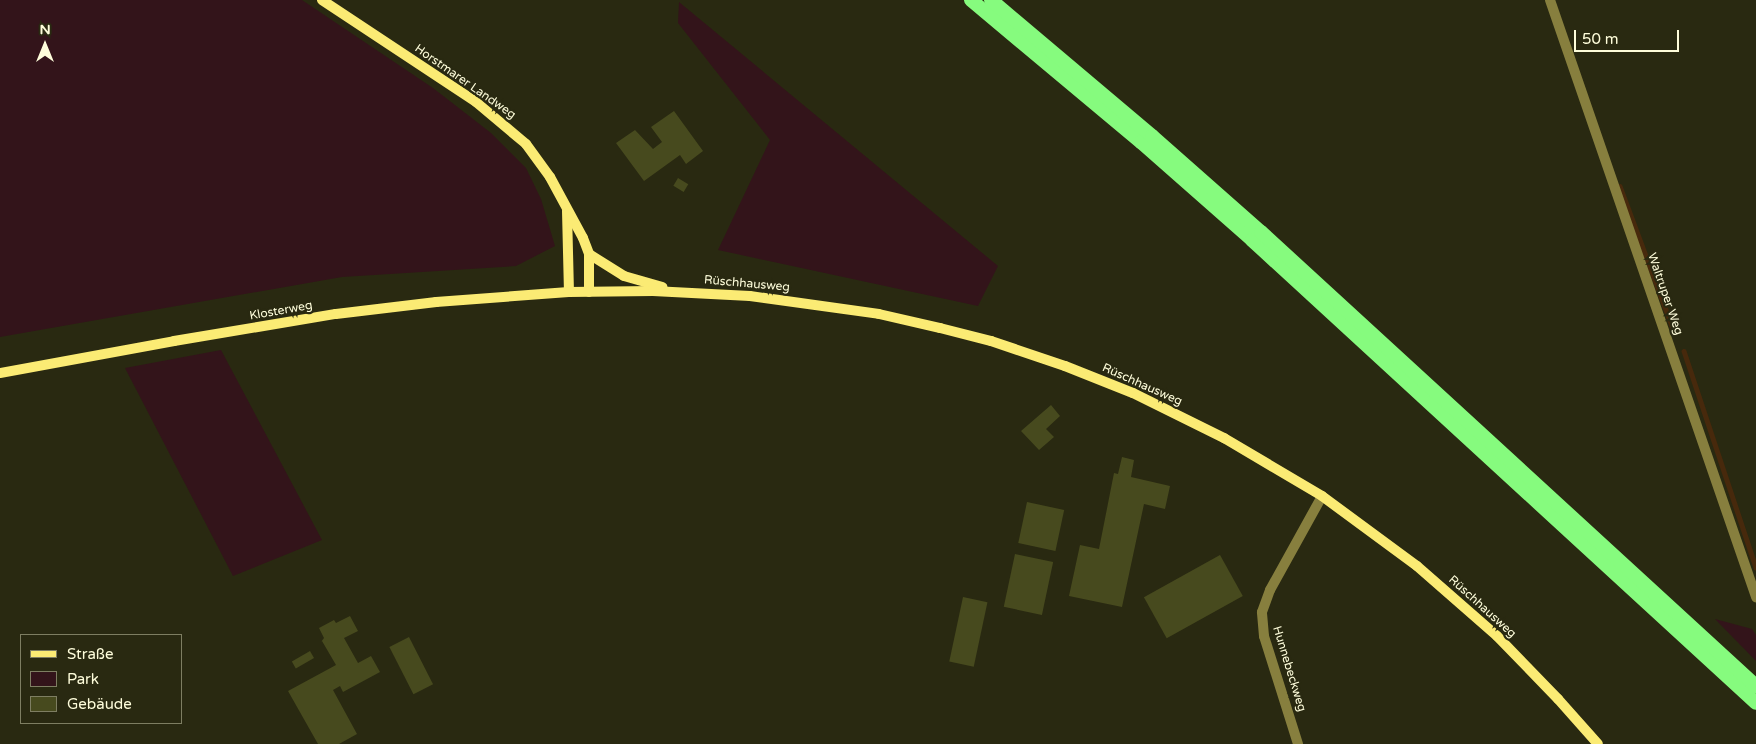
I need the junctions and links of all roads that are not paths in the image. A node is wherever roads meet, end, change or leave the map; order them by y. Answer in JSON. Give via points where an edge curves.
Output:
{"nodes":[{"id":1,"x":322,"y":0,"type":"edge"},
{"id":2,"x":972,"y":0,"type":"edge"},
{"id":3,"x":991,"y":0,"type":"edge"},
{"id":4,"x":1550,"y":0,"type":"edge"},
{"id":5,"x":567,"y":210,"type":"junction"},
{"id":6,"x":589,"y":254,"type":"junction"},
{"id":7,"x":569,"y":292,"type":"junction"},
{"id":8,"x":589,"y":292,"type":"junction"},
{"id":9,"x":683,"y":292,"type":"junction"},
{"id":10,"x":0,"y":373,"type":"edge"},
{"id":11,"x":1322,"y":496,"type":"junction"},
{"id":12,"x":1756,"y":597,"type":"edge"},
{"id":13,"x":1756,"y":686,"type":"edge"},
{"id":14,"x":1756,"y":703,"type":"edge"},
{"id":15,"x":1298,"y":744,"type":"edge"},
{"id":16,"x":1598,"y":744,"type":"edge"}],
"edges":[{"from":1,"to":5,"type":"main road","name":"Horstmarer Landweg","via":[[476,102],[513,132],[550,176]]},
{"from":2,"to":14,"type":"highway","via":[[1252,240]]},
{"from":3,"to":13,"type":"highway","via":[[1262,232]]},
{"from":4,"to":12,"type":"street","name":"Waltruper Weg"},
{"from":5,"to":6,"type":"main road","name":"Horstmarer Landweg","via":[[578,226]]},
{"from":5,"to":7,"type":"main road","name":"Horstmarer Landweg"},
{"from":6,"to":8,"type":"main road","name":"Horstmarer Landweg"},
{"from":6,"to":9,"type":"main road","via":[[624,276]]},
{"from":7,"to":8,"type":"main road","name":"Rüschhausweg"},
{"from":7,"to":10,"type":"main road","name":"Klosterweg","via":[[436,302],[336,314]]},
{"from":8,"to":9,"type":"main road","name":"Rüschhausweg"},
{"from":9,"to":11,"type":"main road","name":"Rüschhausweg","via":[[796,301],[861,311],[990,342],[1092,377],[1172,412],[1266,461]]},
{"from":11,"to":15,"type":"street","name":"Hunnebeckweg","via":[[1270,590],[1262,612],[1264,636]]},
{"from":11,"to":16,"type":"main road","name":"Rüschhausweg","via":[[1417,566],[1497,636]]}]}
